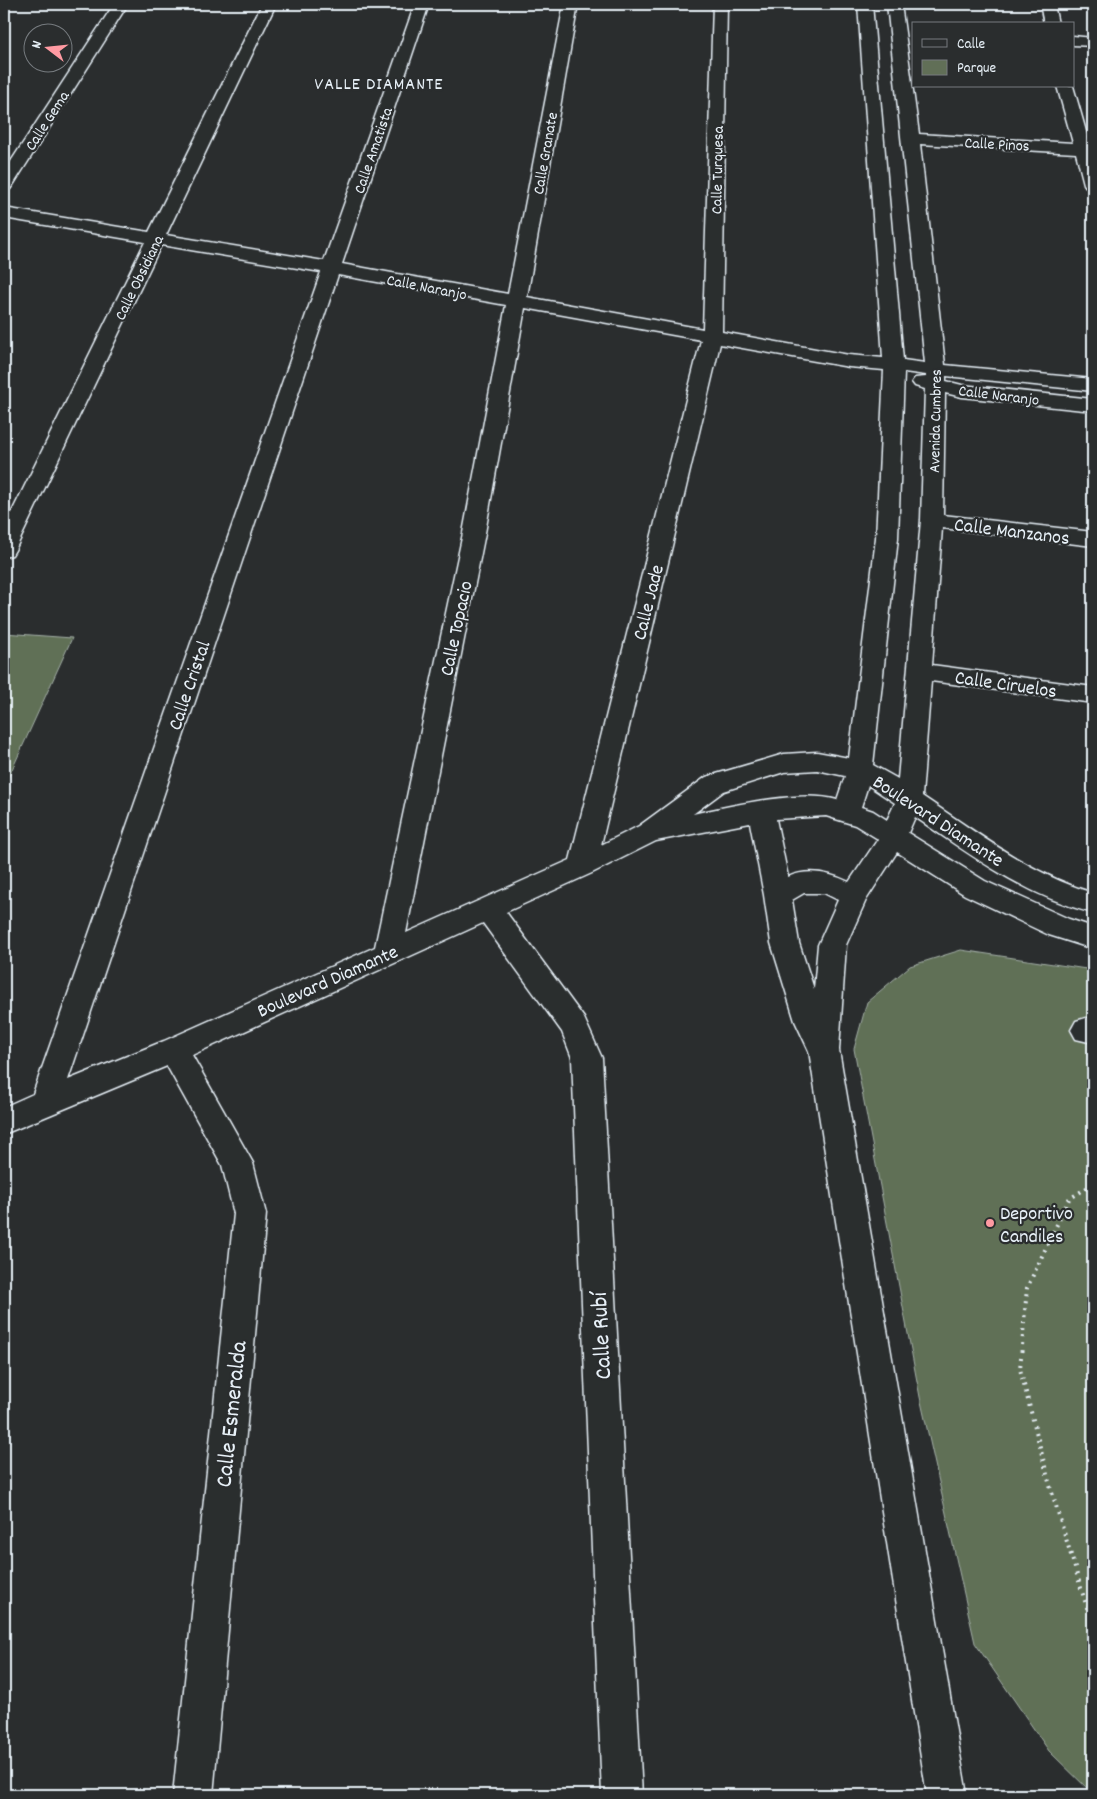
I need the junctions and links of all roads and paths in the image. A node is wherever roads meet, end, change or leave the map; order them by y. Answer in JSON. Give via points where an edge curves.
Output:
{"nodes":[{"id":1,"x":121,"y":4,"type":"edge"},
{"id":2,"x":269,"y":4,"type":"edge"},
{"id":3,"x":422,"y":4,"type":"edge"},
{"id":4,"x":571,"y":4,"type":"edge"},
{"id":5,"x":720,"y":4,"type":"edge"},
{"id":6,"x":865,"y":4,"type":"edge"},
{"id":7,"x":894,"y":4,"type":"edge"},
{"id":8,"x":1047,"y":4,"type":"edge"},
{"id":9,"x":1050,"y":22,"type":"edge"},
{"id":10,"x":1074,"y":40,"type":"edge"},
{"id":11,"x":1093,"y":42,"type":"edge"},
{"id":12,"x":1066,"y":88,"type":"edge"},
{"id":13,"x":911,"y":139,"type":"junction"},
{"id":14,"x":1082,"y":148,"type":"junction"},
{"id":15,"x":1093,"y":184,"type":"edge"},
{"id":16,"x":4,"y":185,"type":"edge"},
{"id":17,"x":4,"y":213,"type":"edge"},
{"id":18,"x":156,"y":239,"type":"junction"},
{"id":19,"x":331,"y":268,"type":"junction"},
{"id":20,"x":517,"y":303,"type":"junction"},
{"id":21,"x":712,"y":337,"type":"junction"},
{"id":22,"x":893,"y":369,"type":"junction"},
{"id":23,"x":935,"y":377,"type":"junction"},
{"id":24,"x":1093,"y":385,"type":"edge"},
{"id":25,"x":1093,"y":405,"type":"edge"},
{"id":26,"x":932,"y":520,"type":"junction"},
{"id":27,"x":1093,"y":539,"type":"edge"},
{"id":28,"x":5,"y":545,"type":"edge"},
{"id":29,"x":920,"y":670,"type":"junction"},
{"id":30,"x":1093,"y":695,"type":"edge"},
{"id":31,"x":860,"y":770,"type":"junction"},
{"id":32,"x":908,"y":800,"type":"junction"},
{"id":33,"x":761,"y":811,"type":"junction"},
{"id":34,"x":847,"y":811,"type":"junction"},
{"id":35,"x":648,"y":833,"type":"junction"},
{"id":36,"x":894,"y":836,"type":"junction"},
{"id":37,"x":582,"y":866,"type":"junction"},
{"id":38,"x":778,"y":896,"type":"junction"},
{"id":39,"x":854,"y":896,"type":"junction"},
{"id":40,"x":1093,"y":903,"type":"edge"},
{"id":41,"x":488,"y":908,"type":"junction"},
{"id":42,"x":1093,"y":938,"type":"edge"},
{"id":43,"x":388,"y":953,"type":"junction"},
{"id":44,"x":174,"y":1050,"type":"junction"},
{"id":45,"x":824,"y":1050,"type":"junction"},
{"id":46,"x":45,"y":1102,"type":"junction"},
{"id":47,"x":4,"y":1121,"type":"edge"},
{"id":48,"x":1093,"y":1184,"type":"edge"},
{"id":49,"x":1093,"y":1617,"type":"edge"},
{"id":50,"x":193,"y":1795,"type":"edge"},
{"id":51,"x":622,"y":1795,"type":"edge"},
{"id":52,"x":947,"y":1795,"type":"edge"}],
"edges":[{"from":1,"to":16,"type":"street","name":"Calle Gema"},
{"from":2,"to":18,"type":"street","name":"Calle Obsidiana"},
{"from":3,"to":19,"type":"street","name":"Calle Amatista"},
{"from":4,"to":20,"type":"street","name":"Calle Granate"},
{"from":5,"to":21,"type":"street","name":"Calle Turquesa"},
{"from":6,"to":22,"type":"street"},
{"from":7,"to":13,"type":"street","name":"Avenida Cumbres"},
{"from":8,"to":9,"type":"street"},
{"from":10,"to":11,"type":"street"},
{"from":12,"to":14,"type":"street","via":[[1078,107]]},
{"from":13,"to":14,"type":"street","name":"Calle Pinos"},
{"from":13,"to":23,"type":"street","name":"Avenida Cumbres"},
{"from":14,"to":15,"type":"street"},
{"from":17,"to":18,"type":"street","name":"Calle Naranjo"},
{"from":18,"to":19,"type":"street","name":"Calle Naranjo"},
{"from":18,"to":28,"type":"street","name":"Calle Obsidiana"},
{"from":19,"to":20,"type":"street","name":"Calle Naranjo"},
{"from":19,"to":46,"type":"street","name":"Calle Cristal"},
{"from":20,"to":21,"type":"street","name":"Calle Naranjo"},
{"from":20,"to":43,"type":"street","name":"Calle Topacio","via":[[474,533]]},
{"from":21,"to":22,"type":"street","name":"Calle Naranjo"},
{"from":21,"to":37,"type":"street","name":"Calle Jade"},
{"from":22,"to":23,"type":"street","name":"Calle Naranjo"},
{"from":22,"to":31,"type":"street","via":[[887,538]]},
{"from":23,"to":24,"type":"street","name":"Calle Naranjo"},
{"from":23,"to":25,"type":"street","name":"Calle Naranjo","via":[[962,391]]},
{"from":23,"to":26,"type":"street","name":"Avenida Cumbres"},
{"from":26,"to":27,"type":"street","name":"Calle Manzanos"},
{"from":26,"to":29,"type":"street","name":"Avenida Cumbres"},
{"from":29,"to":30,"type":"street","name":"Calle Ciruelos"},
{"from":29,"to":32,"type":"street","name":"Avenida Cumbres"},
{"from":31,"to":32,"type":"street","name":"Boulevard Diamante"},
{"from":31,"to":34,"type":"street"},
{"from":31,"to":35,"type":"street","name":"Boulevard Diamante","via":[[817,761],[767,767],[715,784]]},
{"from":32,"to":36,"type":"street","name":"Avenida Cumbres"},
{"from":32,"to":40,"type":"street","name":"Boulevard Diamante","via":[[996,859],[1060,892]]},
{"from":33,"to":34,"type":"street","name":"Boulevard Diamante","via":[[826,806]]},
{"from":33,"to":35,"type":"street","name":"Boulevard Diamante"},
{"from":33,"to":38,"type":"street"},
{"from":34,"to":36,"type":"street","name":"Boulevard Diamante"},
{"from":35,"to":37,"type":"street","name":"Boulevard Diamante"},
{"from":36,"to":39,"type":"street","name":"Avenida Cumbres"},
{"from":36,"to":42,"type":"street","name":"Boulevard Diamante","via":[[975,888],[1058,927]]},
{"from":37,"to":41,"type":"street","name":"Boulevard Diamante"},
{"from":38,"to":39,"type":"street","via":[[800,883],[827,883]]},
{"from":38,"to":45,"type":"street","via":[[785,942],[810,1021]]},
{"from":39,"to":45,"type":"street","name":"Avenida Cumbres","via":[[832,945]]},
{"from":41,"to":43,"type":"street","name":"Boulevard Diamante"},
{"from":41,"to":51,"type":"street","name":"Calle Rubí","via":[[574,1026],[587,1058]]},
{"from":43,"to":44,"type":"street","name":"Boulevard Diamante"},
{"from":44,"to":46,"type":"street","name":"Boulevard Diamante"},
{"from":44,"to":50,"type":"street","name":"Calle Esmeralda","via":[[237,1163],[250,1214]]},
{"from":45,"to":52,"type":"street"},
{"from":46,"to":47,"type":"street","name":"Boulevard Diamante"},
{"from":48,"to":49,"type":"path","via":[[1069,1199],[1027,1288],[1020,1369],[1050,1486],[1088,1611]]}]}
